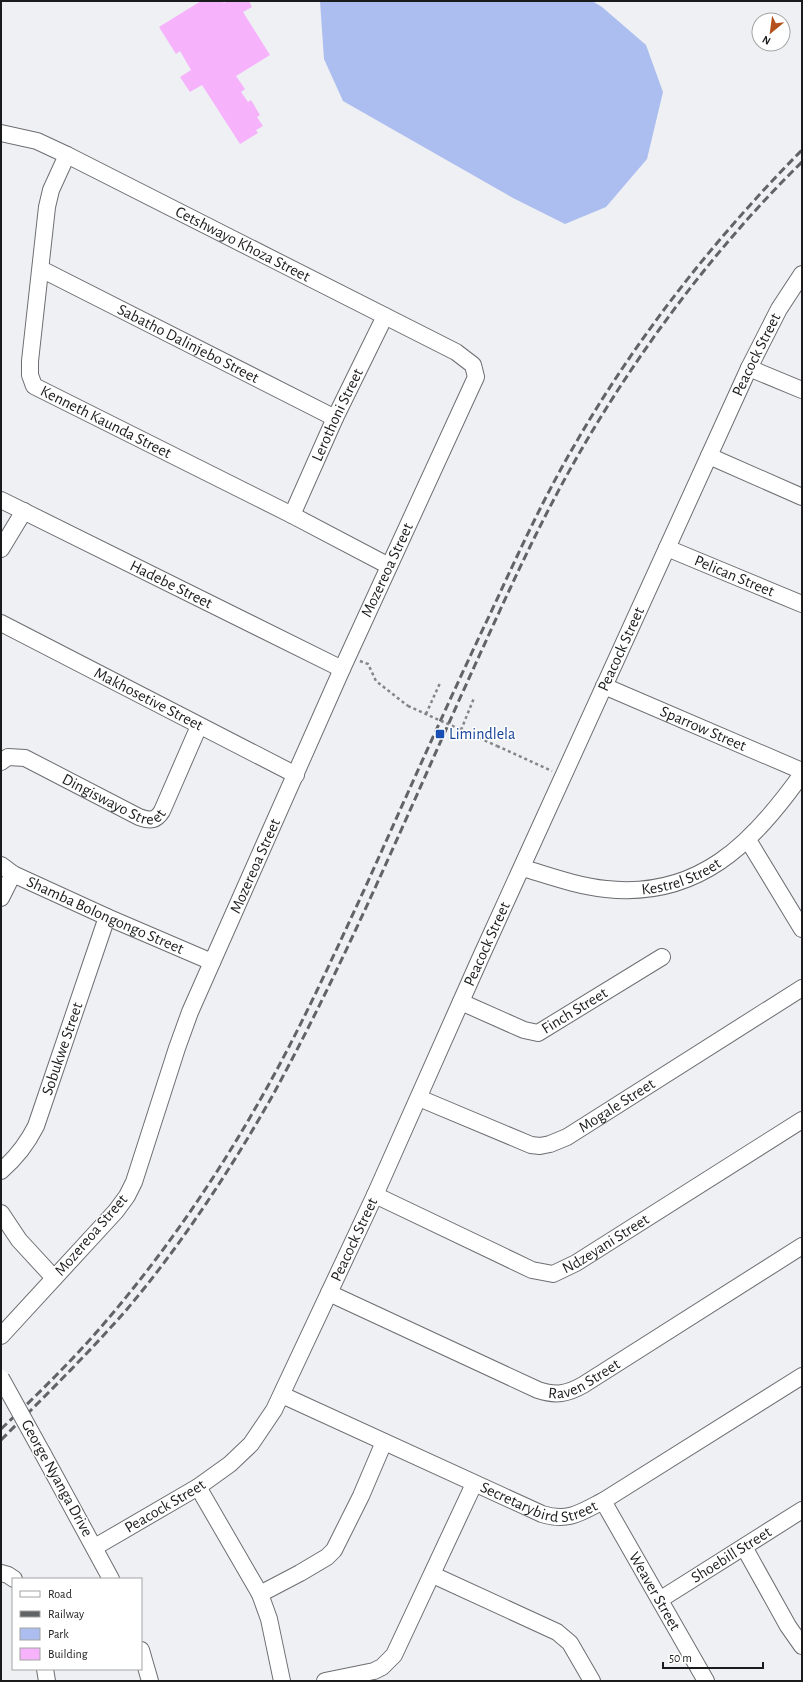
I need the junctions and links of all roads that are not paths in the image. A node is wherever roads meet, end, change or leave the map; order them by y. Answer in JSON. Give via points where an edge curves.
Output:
{"nodes":[{"id":1,"x":1,"y":133,"type":"edge"},
{"id":2,"x":67,"y":155,"type":"junction"},
{"id":3,"x":41,"y":269,"type":"junction"},
{"id":4,"x":802,"y":274,"type":"edge"},
{"id":5,"x":385,"y":316,"type":"junction"},
{"id":6,"x":749,"y":368,"type":"junction"},
{"id":7,"x":475,"y":371,"type":"joint"},
{"id":8,"x":802,"y":390,"type":"edge"},
{"id":9,"x":334,"y":418,"type":"junction"},
{"id":10,"x":709,"y":456,"type":"junction"},
{"id":11,"x":802,"y":497,"type":"edge"},
{"id":12,"x":1,"y":500,"type":"edge"},
{"id":13,"x":24,"y":511,"type":"junction"},
{"id":14,"x":292,"y":515,"type":"junction"},
{"id":15,"x":667,"y":548,"type":"junction"},
{"id":16,"x":1,"y":549,"type":"edge"},
{"id":17,"x":389,"y":566,"type":"junction"},
{"id":18,"x":802,"y":604,"type":"edge"},
{"id":19,"x":1,"y":623,"type":"edge"},
{"id":20,"x":345,"y":663,"type":"junction"},
{"id":21,"x":604,"y":686,"type":"junction"},
{"id":22,"x":199,"y":726,"type":"junction"},
{"id":23,"x":1,"y":762,"type":"edge"},
{"id":24,"x":802,"y":771,"type":"edge"},
{"id":25,"x":802,"y":774,"type":"edge"},
{"id":26,"x":296,"y":775,"type":"junction"},
{"id":27,"x":748,"y":840,"type":"junction"},
{"id":28,"x":523,"y":868,"type":"junction"},
{"id":29,"x":7,"y":870,"type":"edge"},
{"id":30,"x":1,"y":898,"type":"edge"},
{"id":31,"x":107,"y":917,"type":"junction"},
{"id":32,"x":802,"y":929,"type":"edge"},
{"id":33,"x":662,"y":957,"type":"dead end"},
{"id":34,"x":212,"y":962,"type":"junction"},
{"id":35,"x":802,"y":988,"type":"edge"},
{"id":36,"x":461,"y":1002,"type":"junction"},
{"id":37,"x":419,"y":1098,"type":"junction"},
{"id":38,"x":802,"y":1120,"type":"edge"},
{"id":39,"x":1,"y":1172,"type":"edge"},
{"id":40,"x":375,"y":1195,"type":"junction"},
{"id":41,"x":1,"y":1213,"type":"edge"},
{"id":42,"x":802,"y":1246,"type":"edge"},
{"id":43,"x":54,"y":1278,"type":"junction"},
{"id":44,"x":329,"y":1294,"type":"junction"},
{"id":45,"x":1,"y":1336,"type":"edge"},
{"id":46,"x":802,"y":1376,"type":"edge"},
{"id":47,"x":1,"y":1378,"type":"edge"},
{"id":48,"x":282,"y":1395,"type":"junction"},
{"id":49,"x":384,"y":1442,"type":"junction"},
{"id":50,"x":474,"y":1484,"type":"junction"},
{"id":51,"x":198,"y":1487,"type":"junction"},
{"id":52,"x":603,"y":1501,"type":"junction"},
{"id":53,"x":802,"y":1510,"type":"edge"},
{"id":54,"x":95,"y":1547,"type":"junction"},
{"id":55,"x":744,"y":1547,"type":"junction"},
{"id":56,"x":1,"y":1573,"type":"edge"},
{"id":57,"x":433,"y":1575,"type":"junction"},
{"id":58,"x":13,"y":1578,"type":"edge"},
{"id":59,"x":110,"y":1578,"type":"edge"},
{"id":60,"x":260,"y":1594,"type":"junction"},
{"id":61,"x":660,"y":1599,"type":"junction"},
{"id":62,"x":802,"y":1646,"type":"edge"},
{"id":63,"x":142,"y":1653,"type":"edge"},
{"id":64,"x":46,"y":1670,"type":"edge"},
{"id":65,"x":384,"y":1674,"type":"edge"},
{"id":66,"x":701,"y":1679,"type":"edge"},
{"id":67,"x":48,"y":1681,"type":"edge"},
{"id":68,"x":150,"y":1681,"type":"edge"},
{"id":69,"x":282,"y":1681,"type":"edge"},
{"id":70,"x":325,"y":1681,"type":"edge"},
{"id":71,"x":592,"y":1681,"type":"edge"}],
"edges":[{"from":1,"to":2,"type":"street","name":"Cetshwayo Khoza Street","via":[[37,141]]},
{"from":2,"to":3,"type":"street","name":"Kenneth Kaunda Street","via":[[49,198]]},
{"from":2,"to":5,"type":"street","name":"Cetshwayo Khoza Street"},
{"from":3,"to":9,"type":"street","name":"Sabatho Dalinjebo Street"},
{"from":3,"to":14,"type":"street","name":"Kenneth Kaunda Street","via":[[30,361],[30,376],[34,386]]},
{"from":4,"to":6,"type":"street","name":"Peacock Street","via":[[779,309]]},
{"from":5,"to":7,"type":"street","name":"Cetshwayo Khoza Street","via":[[456,352],[472,365]]},
{"from":5,"to":9,"type":"street","name":"Lerothoni Street"},
{"from":6,"to":8,"type":"street"},
{"from":6,"to":10,"type":"street","name":"Peacock Street"},
{"from":7,"to":17,"type":"street","name":"Mozereoa Street","via":[[474,385]]},
{"from":9,"to":14,"type":"street","name":"Lerothoni Street"},
{"from":10,"to":11,"type":"street"},
{"from":10,"to":15,"type":"street","name":"Peacock Street"},
{"from":12,"to":13,"type":"street","name":"Hadebe Street"},
{"from":13,"to":16,"type":"street"},
{"from":13,"to":20,"type":"street","name":"Hadebe Street"},
{"from":14,"to":17,"type":"street","name":"Kenneth Kaunda Street"},
{"from":15,"to":18,"type":"street","name":"Pelican Street"},
{"from":15,"to":21,"type":"street","name":"Peacock Street"},
{"from":17,"to":20,"type":"street","name":"Mozereoa Street"},
{"from":19,"to":22,"type":"street","name":"Makhosetive Street"},
{"from":20,"to":26,"type":"street","name":"Mozereoa Street"},
{"from":21,"to":24,"type":"street","name":"Sparrow Street"},
{"from":21,"to":28,"type":"street","name":"Peacock Street"},
{"from":22,"to":23,"type":"street","name":"Dingiswayo Street","via":[[162,811],[153,820],[139,817],[25,758],[8,757]]},
{"from":22,"to":26,"type":"street","name":"Makhosetive Street"},
{"from":25,"to":27,"type":"street","name":"Kestrel Street","via":[[781,803]]},
{"from":26,"to":34,"type":"street","name":"Mozereoa Street"},
{"from":27,"to":28,"type":"street","name":"Kestrel Street","via":[[704,872],[668,886],[646,890],[592,887]]},
{"from":27,"to":32,"type":"street"},
{"from":28,"to":36,"type":"street","name":"Peacock Street"},
{"from":29,"to":30,"type":"street"},
{"from":29,"to":31,"type":"street","name":"Shamba Bolongongo Street"},
{"from":31,"to":34,"type":"street","name":"Shamba Bolongongo Street"},
{"from":31,"to":39,"type":"street","name":"Sobukwe Street","via":[[36,1126],[29,1140]]},
{"from":33,"to":36,"type":"street","name":"Finch Street","via":[[538,1033],[524,1030]]},
{"from":34,"to":43,"type":"street","name":"Mozereoa Street","via":[[182,1032],[134,1182],[127,1196],[111,1217]]},
{"from":35,"to":37,"type":"street","name":"Mogale Street","via":[[567,1137],[550,1144],[540,1146],[517,1141]]},
{"from":36,"to":37,"type":"street","name":"Peacock Street"},
{"from":37,"to":40,"type":"street","name":"Peacock Street"},
{"from":38,"to":40,"type":"street","name":"Ndzeyani Street","via":[[576,1263],[553,1274],[532,1270]]},
{"from":40,"to":44,"type":"street","name":"Peacock Street"},
{"from":41,"to":43,"type":"street","via":[[19,1240]]},
{"from":42,"to":44,"type":"street","name":"Raven Street","via":[[583,1385],[560,1394],[538,1390]]},
{"from":43,"to":45,"type":"street","name":"Mozereoa Street"},
{"from":44,"to":48,"type":"street","name":"Peacock Street"},
{"from":46,"to":52,"type":"street","name":"Secretarybird Street"},
{"from":47,"to":54,"type":"street","name":"George Nyanga Drive","bridge":true},
{"from":48,"to":49,"type":"street","name":"Secretarybird Street"},
{"from":48,"to":51,"type":"street","name":"Peacock Street","via":[[251,1444],[230,1464]]},
{"from":49,"to":50,"type":"street","name":"Secretarybird Street"},
{"from":49,"to":60,"type":"street","via":[[334,1550],[327,1557]]},
{"from":50,"to":52,"type":"street","name":"Secretarybird Street","via":[[553,1517],[578,1515]]},
{"from":50,"to":57,"type":"street"},
{"from":51,"to":54,"type":"street","name":"Peacock Street"},
{"from":51,"to":60,"type":"street"},
{"from":52,"to":61,"type":"street","name":"Weaver Street"},
{"from":53,"to":55,"type":"street","name":"Shoebill Street"},
{"from":54,"to":59,"type":"street","name":"George Nyanga Drive"},
{"from":55,"to":61,"type":"street","name":"Shoebill Street"},
{"from":55,"to":62,"type":"street"},
{"from":56,"to":58,"type":"street"},
{"from":57,"to":65,"type":"street"},
{"from":57,"to":71,"type":"street","via":[[556,1632],[570,1643]]},
{"from":60,"to":69,"type":"street","via":[[269,1619]]},
{"from":61,"to":66,"type":"street","name":"Weaver Street"},
{"from":63,"to":68,"type":"street"},
{"from":64,"to":67,"type":"street"},
{"from":65,"to":70,"type":"street"}]}
